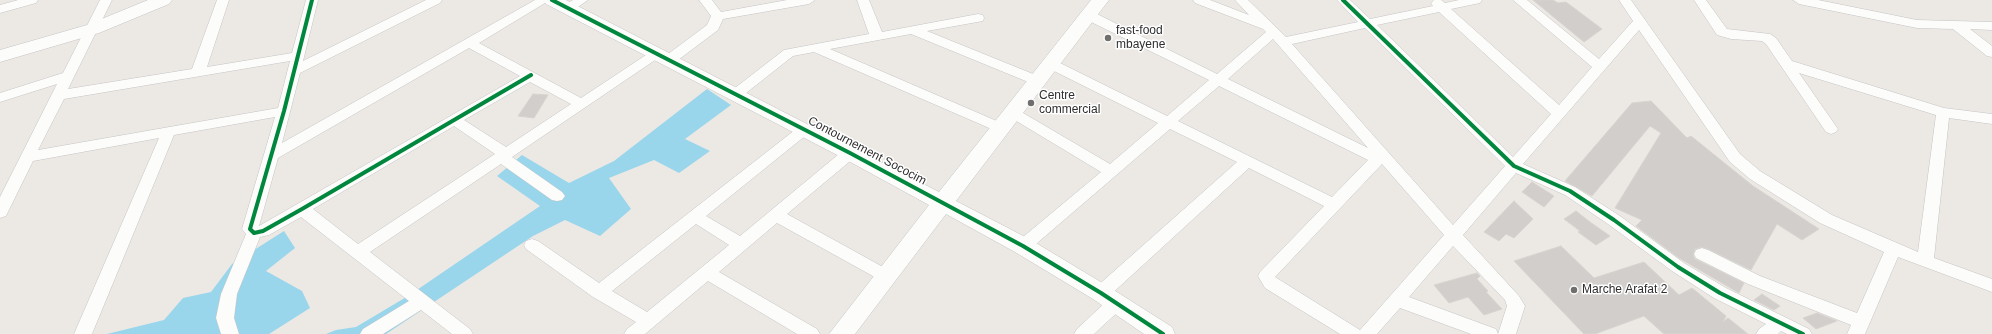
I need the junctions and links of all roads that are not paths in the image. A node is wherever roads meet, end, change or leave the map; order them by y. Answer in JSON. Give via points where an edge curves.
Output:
{"nodes":[{"id":1,"x":32,"y":0,"type":"edge"},
{"id":2,"x":106,"y":0,"type":"edge"},
{"id":3,"x":163,"y":0,"type":"edge"},
{"id":4,"x":222,"y":0,"type":"edge"},
{"id":5,"x":312,"y":0,"type":"edge"},
{"id":6,"x":436,"y":0,"type":"edge"},
{"id":7,"x":544,"y":0,"type":"edge"},
{"id":8,"x":705,"y":0,"type":"edge"},
{"id":9,"x":809,"y":0,"type":"edge"},
{"id":10,"x":863,"y":0,"type":"edge"},
{"id":11,"x":1199,"y":0,"type":"edge"},
{"id":12,"x":1241,"y":0,"type":"edge"},
{"id":13,"x":1343,"y":0,"type":"edge"},
{"id":14,"x":1476,"y":0,"type":"edge"},
{"id":15,"x":1520,"y":0,"type":"edge"},
{"id":16,"x":1625,"y":0,"type":"edge"},
{"id":17,"x":1700,"y":0,"type":"edge"},
{"id":18,"x":1799,"y":0,"type":"edge"},
{"id":19,"x":14,"y":2,"type":"edge"},
{"id":20,"x":567,"y":3,"type":"edge"},
{"id":21,"x":1437,"y":4,"type":"edge"},
{"id":22,"x":1095,"y":5,"type":"edge"},
{"id":23,"x":0,"y":9,"type":"edge"},
{"id":24,"x":718,"y":16,"type":"junction"},
{"id":25,"x":978,"y":18,"type":"dead end"},
{"id":26,"x":1639,"y":22,"type":"junction"},
{"id":27,"x":1367,"y":24,"type":"junction"},
{"id":28,"x":1956,"y":25,"type":"junction"},
{"id":29,"x":1992,"y":26,"type":"edge"},
{"id":30,"x":93,"y":29,"type":"junction"},
{"id":31,"x":914,"y":31,"type":"junction"},
{"id":32,"x":1276,"y":34,"type":"junction"},
{"id":33,"x":877,"y":37,"type":"junction"},
{"id":34,"x":469,"y":42,"type":"junction"},
{"id":35,"x":816,"y":48,"type":"junction"},
{"id":36,"x":1992,"y":53,"type":"edge"},
{"id":37,"x":0,"y":56,"type":"edge"},
{"id":38,"x":298,"y":56,"type":"junction"},
{"id":39,"x":663,"y":57,"type":"junction"},
{"id":40,"x":1051,"y":64,"type":"junction"},
{"id":41,"x":1786,"y":64,"type":"junction"},
{"id":42,"x":1600,"y":67,"type":"junction"},
{"id":43,"x":294,"y":71,"type":"junction"},
{"id":44,"x":198,"y":72,"type":"junction"},
{"id":45,"x":531,"y":75,"type":"junction"},
{"id":46,"x":68,"y":76,"type":"junction"},
{"id":47,"x":1218,"y":80,"type":"junction"},
{"id":48,"x":1038,"y":81,"type":"junction"},
{"id":49,"x":736,"y":94,"type":"junction"},
{"id":50,"x":60,"y":95,"type":"junction"},
{"id":51,"x":0,"y":98,"type":"edge"},
{"id":52,"x":582,"y":104,"type":"junction"},
{"id":53,"x":284,"y":111,"type":"junction"},
{"id":54,"x":1943,"y":112,"type":"junction"},
{"id":55,"x":1560,"y":114,"type":"junction"},
{"id":56,"x":1992,"y":119,"type":"edge"},
{"id":57,"x":454,"y":120,"type":"junction"},
{"id":58,"x":1007,"y":120,"type":"junction"},
{"id":59,"x":1168,"y":122,"type":"junction"},
{"id":60,"x":805,"y":129,"type":"junction"},
{"id":61,"x":1831,"y":129,"type":"dead end"},
{"id":62,"x":168,"y":131,"type":"junction"},
{"id":63,"x":850,"y":153,"type":"junction"},
{"id":64,"x":270,"y":156,"type":"junction"},
{"id":65,"x":503,"y":156,"type":"junction"},
{"id":66,"x":1380,"y":156,"type":"junction"},
{"id":67,"x":27,"y":157,"type":"junction"},
{"id":68,"x":1247,"y":162,"type":"junction"},
{"id":69,"x":1514,"y":166,"type":"junction"},
{"id":70,"x":1111,"y":171,"type":"junction"},
{"id":71,"x":557,"y":196,"type":"dead end"},
{"id":72,"x":943,"y":202,"type":"junction"},
{"id":73,"x":1334,"y":204,"type":"junction"},
{"id":74,"x":302,"y":209,"type":"junction"},
{"id":75,"x":0,"y":212,"type":"edge"},
{"id":76,"x":775,"y":215,"type":"junction"},
{"id":77,"x":695,"y":216,"type":"junction"},
{"id":78,"x":254,"y":233,"type":"junction"},
{"id":79,"x":1453,"y":235,"type":"junction"},
{"id":80,"x":740,"y":244,"type":"junction"},
{"id":81,"x":532,"y":245,"type":"dead end"},
{"id":82,"x":1024,"y":246,"type":"junction"},
{"id":83,"x":1893,"y":249,"type":"junction"},
{"id":84,"x":358,"y":252,"type":"junction"},
{"id":85,"x":1702,"y":254,"type":"dead end"},
{"id":86,"x":1925,"y":261,"type":"junction"},
{"id":87,"x":707,"y":272,"type":"junction"},
{"id":88,"x":886,"y":276,"type":"junction"},
{"id":89,"x":1992,"y":286,"type":"edge"},
{"id":90,"x":599,"y":292,"type":"junction"},
{"id":91,"x":1109,"y":298,"type":"junction"},
{"id":92,"x":1396,"y":300,"type":"junction"},
{"id":93,"x":421,"y":302,"type":"junction"},
{"id":94,"x":648,"y":321,"type":"junction"},
{"id":95,"x":1780,"y":323,"type":"junction"},
{"id":96,"x":1858,"y":328,"type":"edge"},
{"id":97,"x":83,"y":334,"type":"edge"},
{"id":98,"x":230,"y":334,"type":"edge"},
{"id":99,"x":369,"y":334,"type":"edge"},
{"id":100,"x":464,"y":334,"type":"edge"},
{"id":101,"x":632,"y":334,"type":"edge"},
{"id":102,"x":811,"y":334,"type":"edge"},
{"id":103,"x":841,"y":334,"type":"edge"},
{"id":104,"x":1083,"y":334,"type":"edge"},
{"id":105,"x":1163,"y":334,"type":"edge"},
{"id":106,"x":1354,"y":334,"type":"edge"},
{"id":107,"x":1367,"y":334,"type":"edge"},
{"id":108,"x":1490,"y":334,"type":"edge"},
{"id":109,"x":1507,"y":334,"type":"edge"},
{"id":110,"x":1765,"y":334,"type":"edge"},
{"id":111,"x":1803,"y":334,"type":"edge"}],
"edges":[{"from":1,"to":19,"type":"street"},
{"from":2,"to":30,"type":"street"},
{"from":3,"to":30,"type":"street"},
{"from":4,"to":44,"type":"street"},
{"from":5,"to":38,"type":"street"},
{"from":6,"to":43,"type":"street"},
{"from":7,"to":34,"type":"street"},
{"from":8,"to":24,"type":"street"},
{"from":9,"to":24,"type":"street"},
{"from":10,"to":33,"type":"street"},
{"from":11,"to":32,"type":"street"},
{"from":12,"to":32,"type":"street"},
{"from":13,"to":27,"type":"street"},
{"from":14,"to":21,"type":"street"},
{"from":15,"to":42,"type":"street"},
{"from":16,"to":26,"type":"street"},
{"from":17,"to":41,"type":"street","via":[[1722,32],[1765,37],[1771,41]]},
{"from":18,"to":28,"type":"street","via":[[1917,24]]},
{"from":19,"to":23,"type":"street"},
{"from":20,"to":39,"type":"street","name":"Contournement Sococim"},
{"from":21,"to":27,"type":"street"},
{"from":21,"to":55,"type":"street"},
{"from":22,"to":40,"type":"street"},
{"from":22,"to":47,"type":"street"},
{"from":24,"to":39,"type":"street","via":[[714,27]]},
{"from":25,"to":31,"type":"street"},
{"from":26,"to":42,"type":"street"},
{"from":26,"to":83,"type":"street","via":[[1735,158],[1755,175],[1826,219]]},
{"from":27,"to":32,"type":"street"},
{"from":27,"to":69,"type":"street"},
{"from":28,"to":29,"type":"street"},
{"from":28,"to":36,"type":"street"},
{"from":30,"to":37,"type":"street"},
{"from":30,"to":46,"type":"street"},
{"from":31,"to":33,"type":"street"},
{"from":31,"to":48,"type":"street"},
{"from":32,"to":47,"type":"street"},
{"from":32,"to":66,"type":"street"},
{"from":33,"to":35,"type":"street"},
{"from":34,"to":45,"type":"street"},
{"from":34,"to":64,"type":"street"},
{"from":35,"to":49,"type":"street","via":[[789,52]]},
{"from":35,"to":58,"type":"street"},
{"from":38,"to":43,"type":"street"},
{"from":38,"to":44,"type":"street"},
{"from":39,"to":49,"type":"street","name":"Contournement Sococim"},
{"from":39,"to":52,"type":"street"},
{"from":40,"to":48,"type":"street"},
{"from":40,"to":59,"type":"street"},
{"from":41,"to":54,"type":"street"},
{"from":41,"to":61,"type":"street"},
{"from":42,"to":55,"type":"street"},
{"from":43,"to":53,"type":"street"},
{"from":44,"to":50,"type":"street"},
{"from":45,"to":52,"type":"street"},
{"from":45,"to":57,"type":"street"},
{"from":46,"to":50,"type":"street"},
{"from":46,"to":51,"type":"street"},
{"from":47,"to":59,"type":"street"},
{"from":47,"to":66,"type":"street"},
{"from":48,"to":58,"type":"street"},
{"from":49,"to":60,"type":"street","name":"Contournement Sococim"},
{"from":50,"to":67,"type":"street"},
{"from":52,"to":65,"type":"street"},
{"from":53,"to":62,"type":"street"},
{"from":53,"to":64,"type":"street"},
{"from":54,"to":56,"type":"street"},
{"from":54,"to":86,"type":"street"},
{"from":55,"to":69,"type":"street"},
{"from":57,"to":65,"type":"street"},
{"from":57,"to":74,"type":"street"},
{"from":58,"to":70,"type":"street"},
{"from":58,"to":72,"type":"street"},
{"from":59,"to":68,"type":"street"},
{"from":59,"to":70,"type":"street"},
{"from":60,"to":63,"type":"street","name":"Contournement Sococim"},
{"from":60,"to":77,"type":"street"},
{"from":62,"to":67,"type":"street"},
{"from":62,"to":97,"type":"street"},
{"from":63,"to":72,"type":"street","name":"Contournement Sococim"},
{"from":63,"to":76,"type":"street"},
{"from":64,"to":78,"type":"street","via":[[250,229]]},
{"from":65,"to":71,"type":"street"},
{"from":65,"to":84,"type":"street"},
{"from":66,"to":73,"type":"street"},
{"from":66,"to":79,"type":"street"},
{"from":67,"to":75,"type":"street"},
{"from":68,"to":73,"type":"street"},
{"from":68,"to":91,"type":"street"},
{"from":69,"to":79,"type":"street"},
{"from":69,"to":95,"type":"street","via":[[1570,191],[1678,267],[1720,293]]},
{"from":70,"to":82,"type":"street"},
{"from":72,"to":82,"type":"street","name":"Contournement Sococim"},
{"from":72,"to":88,"type":"street"},
{"from":73,"to":106,"type":"street","via":[[1266,276],[1271,284]]},
{"from":74,"to":78,"type":"street","via":[[263,231]]},
{"from":74,"to":84,"type":"street"},
{"from":76,"to":80,"type":"street"},
{"from":76,"to":88,"type":"street"},
{"from":77,"to":80,"type":"street"},
{"from":77,"to":90,"type":"street"},
{"from":78,"to":98,"type":"street","via":[[229,294],[225,318]]},
{"from":79,"to":92,"type":"street"},
{"from":79,"to":109,"type":"street","via":[[1511,296],[1516,306]]},
{"from":80,"to":87,"type":"street"},
{"from":81,"to":90,"type":"street"},
{"from":82,"to":91,"type":"street","name":"Contournement Sococim"},
{"from":83,"to":86,"type":"street"},
{"from":83,"to":96,"type":"street"},
{"from":84,"to":93,"type":"street"},
{"from":85,"to":96,"type":"street"},
{"from":86,"to":89,"type":"street"},
{"from":87,"to":94,"type":"street"},
{"from":87,"to":102,"type":"street"},
{"from":88,"to":103,"type":"street"},
{"from":90,"to":94,"type":"street"},
{"from":91,"to":104,"type":"street"},
{"from":91,"to":105,"type":"street","name":"Contournement Sococim"},
{"from":92,"to":107,"type":"street"},
{"from":92,"to":108,"type":"street"},
{"from":93,"to":99,"type":"street"},
{"from":93,"to":100,"type":"street"},
{"from":94,"to":101,"type":"street"},
{"from":95,"to":110,"type":"street"},
{"from":95,"to":111,"type":"street"}]}
